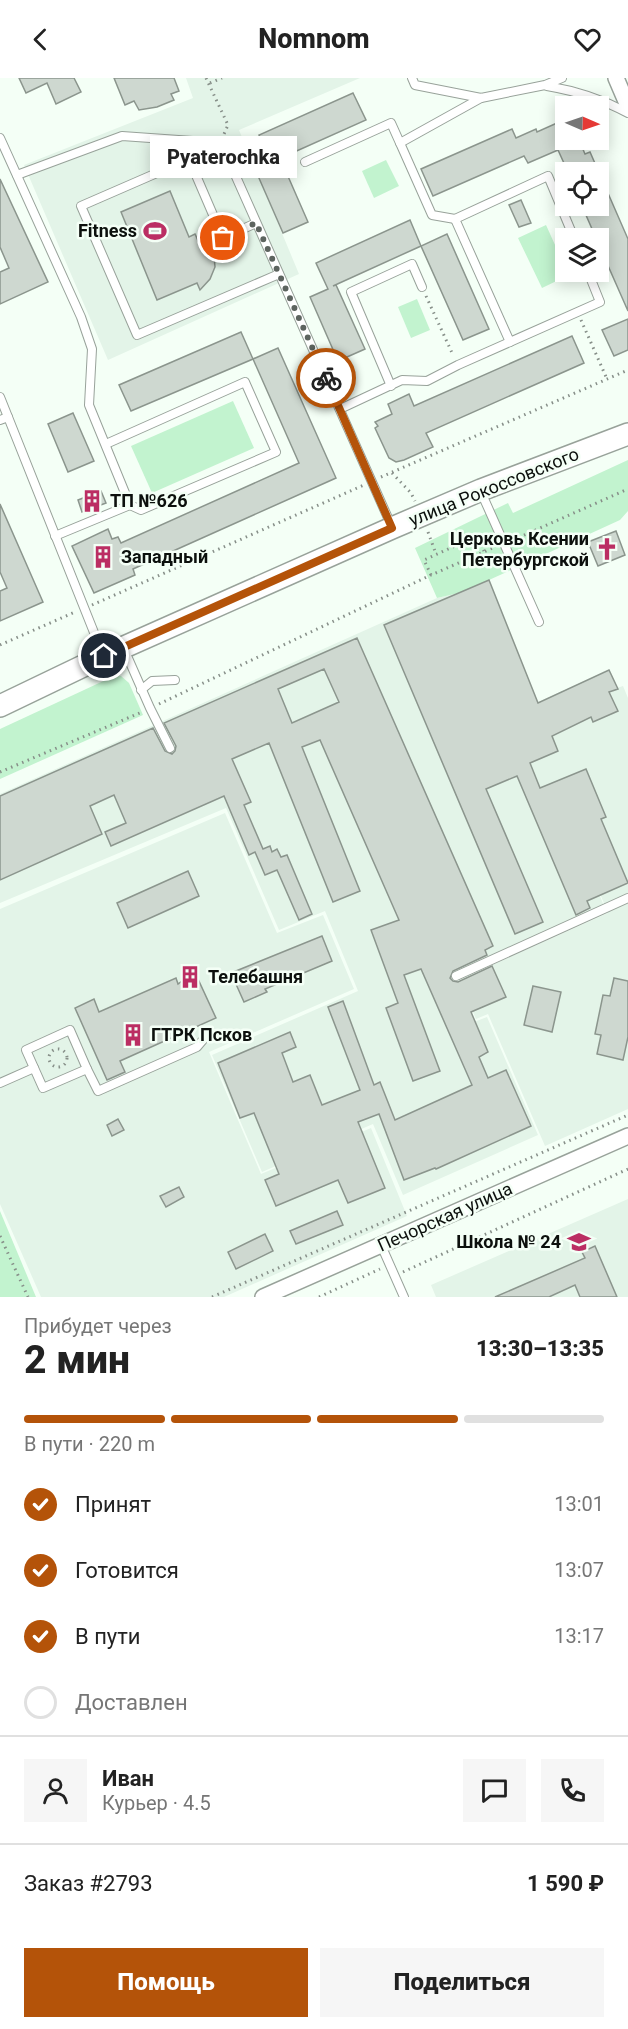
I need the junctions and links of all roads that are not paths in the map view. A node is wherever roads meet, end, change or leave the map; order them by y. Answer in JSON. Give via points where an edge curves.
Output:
{"nodes":[{"id":1,"x":412,"y":78,"type":"edge"},
{"id":2,"x":562,"y":78,"type":"edge"},
{"id":3,"x":616,"y":78,"type":"edge"},
{"id":4,"x":545,"y":85,"type":"junction"},
{"id":5,"x":481,"y":98,"type":"junction"},
{"id":6,"x":628,"y":106,"type":"edge"},
{"id":7,"x":628,"y":113,"type":"edge"},
{"id":8,"x":0,"y":138,"type":"edge"},
{"id":9,"x":400,"y":143,"type":"junction"},
{"id":10,"x":305,"y":162,"type":"dead end"},
{"id":11,"x":17,"y":175,"type":"junction"},
{"id":12,"x":455,"y":219,"type":"junction"},
{"id":13,"x":256,"y":223,"type":"junction"},
{"id":14,"x":570,"y":228,"type":"edge"},
{"id":15,"x":279,"y":274,"type":"junction"},
{"id":16,"x":592,"y":282,"type":"edge"},
{"id":17,"x":422,"y":287,"type":"road end"},
{"id":18,"x":510,"y":342,"type":"junction"},
{"id":19,"x":391,"y":386,"type":"junction"},
{"id":20,"x":0,"y":397,"type":"edge"},
{"id":21,"x":340,"y":410,"type":"junction"},
{"id":22,"x":8,"y":417,"type":"junction"},
{"id":23,"x":0,"y":420,"type":"edge"},
{"id":24,"x":628,"y":434,"type":"edge"},
{"id":25,"x":106,"y":444,"type":"junction"},
{"id":26,"x":481,"y":490,"type":"junction"},
{"id":27,"x":130,"y":505,"type":"junction"},
{"id":28,"x":392,"y":528,"type":"junction"},
{"id":29,"x":55,"y":536,"type":"junction"},
{"id":30,"x":539,"y":622,"type":"dead end"},
{"id":31,"x":124,"y":648,"type":"junction"},
{"id":32,"x":104,"y":656,"type":"junction"},
{"id":33,"x":175,"y":680,"type":"dead end"},
{"id":34,"x":141,"y":690,"type":"junction"},
{"id":35,"x":0,"y":706,"type":"edge"},
{"id":36,"x":170,"y":748,"type":"dead end"},
{"id":37,"x":628,"y":898,"type":"edge"},
{"id":38,"x":456,"y":976,"type":"dead end"},
{"id":39,"x":208,"y":1034,"type":"dead end"},
{"id":40,"x":34,"y":1068,"type":"junction"},
{"id":41,"x":87,"y":1069,"type":"junction"},
{"id":42,"x":0,"y":1083,"type":"edge"},
{"id":43,"x":628,"y":1136,"type":"edge"},
{"id":44,"x":381,"y":1245,"type":"junction"},
{"id":45,"x":263,"y":1297,"type":"edge"},
{"id":46,"x":404,"y":1297,"type":"edge"}],
"edges":[{"from":1,"to":5,"type":"lane","via":[[416,85]]},
{"from":2,"to":4,"type":"lane"},
{"from":3,"to":6,"type":"street"},
{"from":4,"to":5,"type":"lane"},
{"from":4,"to":7,"type":"lane","via":[[606,101]]},
{"from":5,"to":9,"type":"lane"},
{"from":8,"to":11,"type":"lane"},
{"from":9,"to":10,"type":"lane","via":[[392,123]]},
{"from":9,"to":12,"type":"lane","via":[[432,214]]},
{"from":11,"to":13,"type":"lane","via":[[122,136],[221,143]]},
{"from":11,"to":25,"type":"lane","via":[[92,349],[89,405]]},
{"from":12,"to":14,"type":"lane","via":[[548,176]]},
{"from":12,"to":18,"type":"lane"},
{"from":13,"to":15,"type":"lane"},
{"from":13,"to":15,"type":"lane","via":[[223,238],[189,159],[81,206],[137,335]]},
{"from":15,"to":21,"type":"lane"},
{"from":16,"to":18,"type":"lane","via":[[600,302]]},
{"from":17,"to":19,"type":"lane","via":[[412,264],[351,292]]},
{"from":18,"to":19,"type":"lane","via":[[427,381],[402,380]]},
{"from":19,"to":21,"type":"lane"},
{"from":20,"to":22,"type":"lane"},
{"from":21,"to":28,"type":"lane"},
{"from":22,"to":23,"type":"lane"},
{"from":22,"to":29,"type":"lane"},
{"from":24,"to":26,"type":"main road","name":"улица Рокоссовского"},
{"from":25,"to":27,"type":"lane"},
{"from":25,"to":27,"type":"lane","via":[[245,382],[276,452],[141,510]]},
{"from":26,"to":28,"type":"main road","name":"улица Рокоссовского"},
{"from":26,"to":30,"type":"lane"},
{"from":27,"to":29,"type":"lane"},
{"from":28,"to":31,"type":"main road","name":"улица Рокоссовского"},
{"from":29,"to":32,"type":"lane"},
{"from":31,"to":32,"type":"main road","name":"улица Рокоссовского"},
{"from":31,"to":34,"type":"lane"},
{"from":32,"to":35,"type":"main road","name":"улица Рокоссовского"},
{"from":33,"to":34,"type":"lane","via":[[152,681]]},
{"from":34,"to":36,"type":"lane"},
{"from":37,"to":38,"type":"lane"},
{"from":39,"to":41,"type":"lane","via":[[197,1047],[98,1091]]},
{"from":40,"to":41,"type":"lane","via":[[43,1088]]},
{"from":40,"to":41,"type":"lane","via":[[26,1050],[70,1030]]},
{"from":40,"to":42,"type":"lane"},
{"from":43,"to":44,"type":"street","name":"Печорская улица"},
{"from":44,"to":45,"type":"street","name":"Печорская улица"},
{"from":44,"to":46,"type":"lane"}]}
